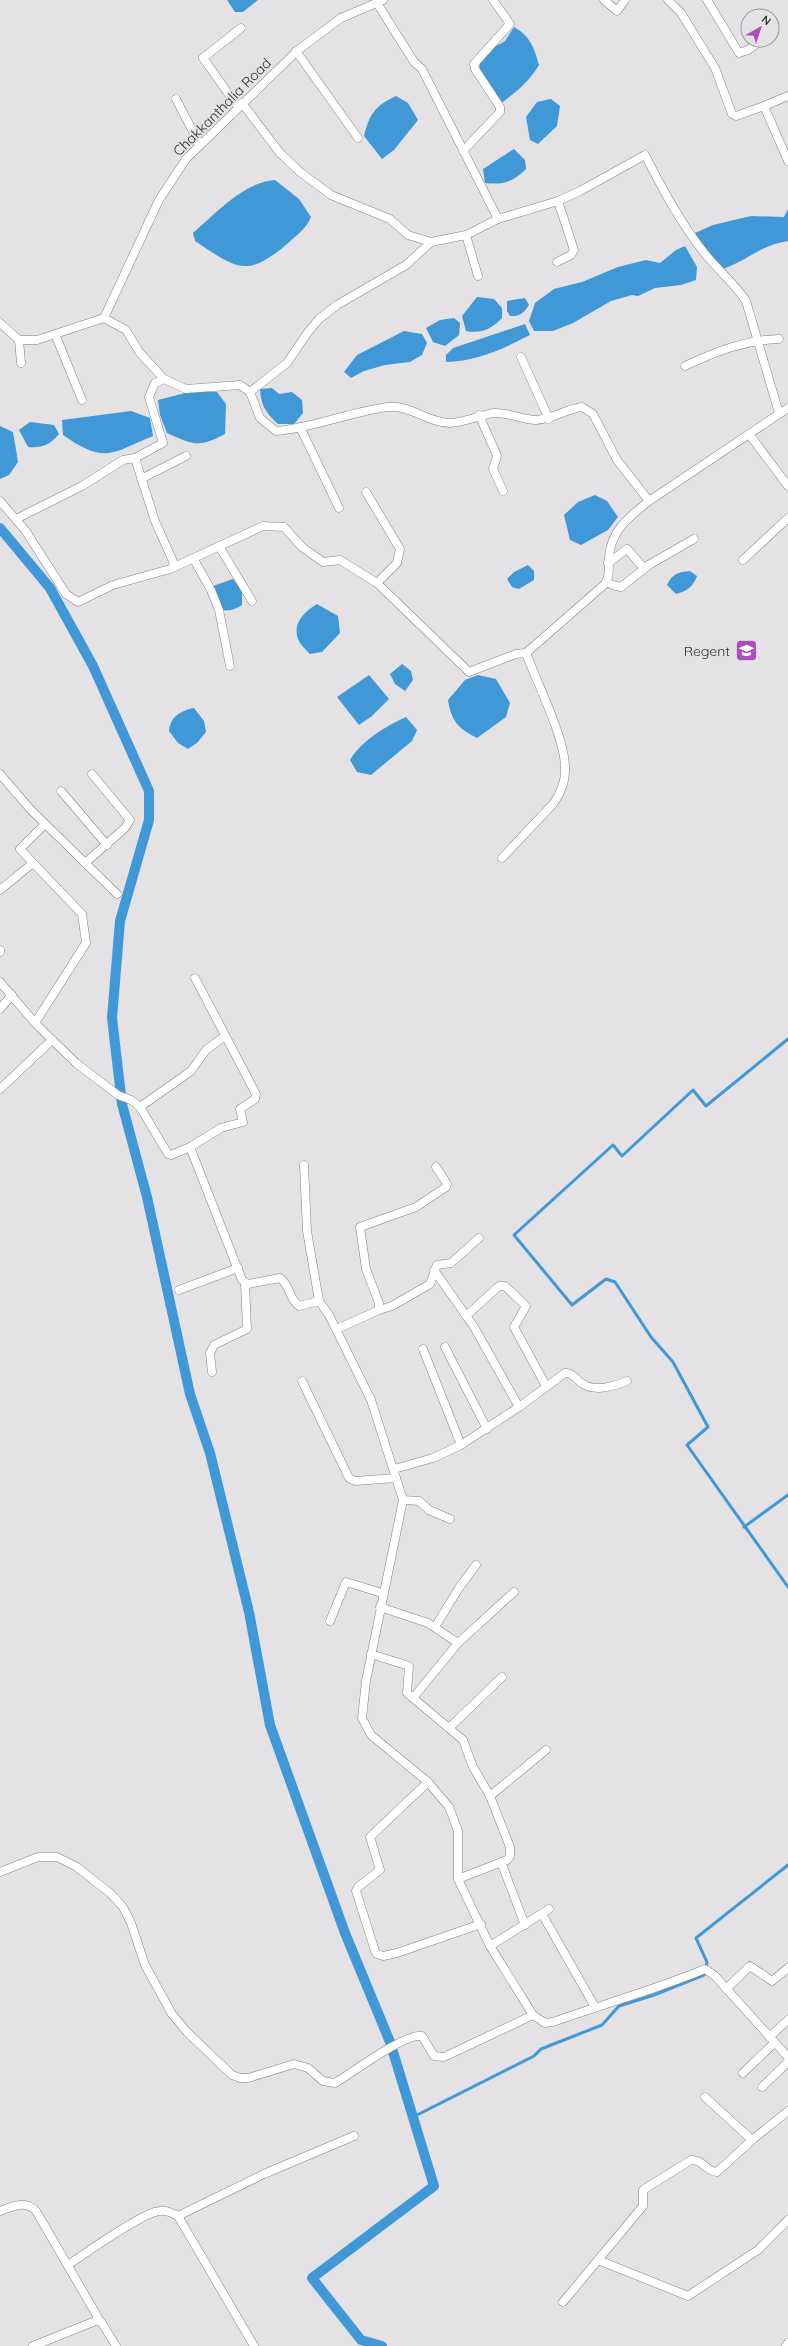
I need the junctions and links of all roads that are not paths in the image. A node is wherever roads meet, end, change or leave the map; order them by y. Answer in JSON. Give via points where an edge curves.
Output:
{"nodes":[{"id":1,"x":493,"y":0,"type":"edge"},
{"id":2,"x":604,"y":0,"type":"edge"},
{"id":3,"x":625,"y":0,"type":"edge"},
{"id":4,"x":669,"y":0,"type":"edge"},
{"id":5,"x":707,"y":0,"type":"edge"},
{"id":6,"x":380,"y":1,"type":"edge"},
{"id":7,"x":241,"y":28,"type":"dead end"},
{"id":8,"x":751,"y":48,"type":"edge"},
{"id":9,"x":296,"y":51,"type":"junction"},
{"id":10,"x":788,"y":96,"type":"edge"},
{"id":11,"x":176,"y":99,"type":"dead end"},
{"id":12,"x":240,"y":105,"type":"junction"},
{"id":13,"x":764,"y":106,"type":"junction"},
{"id":14,"x":358,"y":138,"type":"dead end"},
{"id":15,"x":200,"y":145,"type":"junction"},
{"id":16,"x":463,"y":151,"type":"junction"},
{"id":17,"x":788,"y":162,"type":"edge"},
{"id":18,"x":558,"y":201,"type":"junction"},
{"id":19,"x":498,"y":219,"type":"junction"},
{"id":20,"x":466,"y":235,"type":"junction"},
{"id":21,"x":431,"y":242,"type":"junction"},
{"id":22,"x":557,"y":262,"type":"dead end"},
{"id":23,"x":478,"y":276,"type":"dead end"},
{"id":24,"x":104,"y":318,"type":"junction"},
{"id":25,"x":0,"y":323,"type":"edge"},
{"id":26,"x":55,"y":334,"type":"junction"},
{"id":27,"x":779,"y":339,"type":"dead end"},
{"id":28,"x":20,"y":340,"type":"junction"},
{"id":29,"x":756,"y":340,"type":"junction"},
{"id":30,"x":521,"y":357,"type":"dead end"},
{"id":31,"x":22,"y":363,"type":"dead end"},
{"id":32,"x":685,"y":366,"type":"dead end"},
{"id":33,"x":164,"y":379,"type":"junction"},
{"id":34,"x":250,"y":392,"type":"junction"},
{"id":35,"x":82,"y":400,"type":"dead end"},
{"id":36,"x":788,"y":408,"type":"edge"},
{"id":37,"x":779,"y":413,"type":"junction"},
{"id":38,"x":479,"y":415,"type":"junction"},
{"id":39,"x":549,"y":419,"type":"junction"},
{"id":40,"x":301,"y":429,"type":"junction"},
{"id":41,"x":749,"y":434,"type":"junction"},
{"id":42,"x":186,"y":456,"type":"dead end"},
{"id":43,"x":135,"y":458,"type":"junction"},
{"id":44,"x":141,"y":478,"type":"junction"},
{"id":45,"x":788,"y":486,"type":"edge"},
{"id":46,"x":503,"y":491,"type":"dead end"},
{"id":47,"x":366,"y":492,"type":"dead end"},
{"id":48,"x":0,"y":500,"type":"edge"},
{"id":49,"x":649,"y":502,"type":"junction"},
{"id":50,"x":339,"y":508,"type":"dead end"},
{"id":51,"x":788,"y":518,"type":"edge"},
{"id":52,"x":16,"y":519,"type":"junction"},
{"id":53,"x":694,"y":539,"type":"dead end"},
{"id":54,"x":219,"y":546,"type":"junction"},
{"id":55,"x":193,"y":558,"type":"junction"},
{"id":56,"x":743,"y":560,"type":"dead end"},
{"id":57,"x":608,"y":563,"type":"junction"},
{"id":58,"x":650,"y":565,"type":"junction"},
{"id":59,"x":175,"y":566,"type":"junction"},
{"id":60,"x":607,"y":580,"type":"junction"},
{"id":61,"x":377,"y":583,"type":"junction"},
{"id":62,"x":252,"y":601,"type":"dead end"},
{"id":63,"x":526,"y":653,"type":"junction"},
{"id":64,"x":230,"y":666,"type":"dead end"},
{"id":65,"x":0,"y":774,"type":"edge"},
{"id":66,"x":92,"y":774,"type":"dead end"},
{"id":67,"x":61,"y":791,"type":"dead end"},
{"id":68,"x":45,"y":824,"type":"junction"},
{"id":69,"x":107,"y":845,"type":"junction"},
{"id":70,"x":502,"y":858,"type":"dead end"},
{"id":71,"x":85,"y":863,"type":"junction"},
{"id":72,"x":33,"y":864,"type":"junction"},
{"id":73,"x":0,"y":890,"type":"edge"},
{"id":74,"x":117,"y":894,"type":"dead end"},
{"id":75,"x":195,"y":978,"type":"dead end"},
{"id":76,"x":0,"y":982,"type":"edge"},
{"id":77,"x":12,"y":995,"type":"junction"},
{"id":78,"x":0,"y":1009,"type":"edge"},
{"id":79,"x":36,"y":1023,"type":"junction"},
{"id":80,"x":225,"y":1036,"type":"junction"},
{"id":81,"x":52,"y":1040,"type":"junction"},
{"id":82,"x":0,"y":1089,"type":"edge"},
{"id":83,"x":140,"y":1107,"type":"junction"},
{"id":84,"x":190,"y":1147,"type":"junction"},
{"id":85,"x":304,"y":1165,"type":"dead end"},
{"id":86,"x":436,"y":1167,"type":"dead end"},
{"id":87,"x":479,"y":1238,"type":"dead end"},
{"id":88,"x":238,"y":1268,"type":"junction"},
{"id":89,"x":434,"y":1270,"type":"junction"},
{"id":90,"x":245,"y":1283,"type":"junction"},
{"id":91,"x":179,"y":1290,"type":"dead end"},
{"id":92,"x":319,"y":1301,"type":"junction"},
{"id":93,"x":379,"y":1310,"type":"junction"},
{"id":94,"x":466,"y":1316,"type":"junction"},
{"id":95,"x":337,"y":1329,"type":"junction"},
{"id":96,"x":445,"y":1347,"type":"dead end"},
{"id":97,"x":423,"y":1349,"type":"dead end"},
{"id":98,"x":212,"y":1372,"type":"dead end"},
{"id":99,"x":627,"y":1380,"type":"dead end"},
{"id":100,"x":302,"y":1381,"type":"dead end"},
{"id":101,"x":546,"y":1386,"type":"junction"},
{"id":102,"x":519,"y":1407,"type":"junction"},
{"id":103,"x":486,"y":1429,"type":"junction"},
{"id":104,"x":461,"y":1445,"type":"junction"},
{"id":105,"x":394,"y":1469,"type":"junction"},
{"id":106,"x":396,"y":1478,"type":"junction"},
{"id":107,"x":403,"y":1500,"type":"junction"},
{"id":108,"x":450,"y":1519,"type":"dead end"},
{"id":109,"x":476,"y":1565,"type":"dead end"},
{"id":110,"x":514,"y":1592,"type":"dead end"},
{"id":111,"x":382,"y":1593,"type":"junction"},
{"id":112,"x":380,"y":1607,"type":"junction"},
{"id":113,"x":330,"y":1621,"type":"dead end"},
{"id":114,"x":435,"y":1627,"type":"junction"},
{"id":115,"x":458,"y":1643,"type":"junction"},
{"id":116,"x":371,"y":1654,"type":"junction"},
{"id":117,"x":502,"y":1677,"type":"dead end"},
{"id":118,"x":413,"y":1698,"type":"junction"},
{"id":119,"x":449,"y":1728,"type":"junction"},
{"id":120,"x":546,"y":1750,"type":"dead end"},
{"id":121,"x":428,"y":1782,"type":"junction"},
{"id":122,"x":490,"y":1796,"type":"junction"},
{"id":123,"x":501,"y":1862,"type":"junction"},
{"id":124,"x":0,"y":1872,"type":"edge"},
{"id":125,"x":458,"y":1879,"type":"junction"},
{"id":126,"x":480,"y":1924,"type":"junction"},
{"id":127,"x":525,"y":1924,"type":"junction"},
{"id":128,"x":490,"y":1946,"type":"junction"},
{"id":129,"x":788,"y":1968,"type":"edge"},
{"id":130,"x":726,"y":1989,"type":"junction"},
{"id":131,"x":595,"y":2007,"type":"junction"},
{"id":132,"x":532,"y":2015,"type":"junction"},
{"id":133,"x":788,"y":2020,"type":"edge"},
{"id":134,"x":772,"y":2040,"type":"junction"},
{"id":135,"x":788,"y":2057,"type":"edge"},
{"id":136,"x":788,"y":2062,"type":"edge"},
{"id":137,"x":743,"y":2073,"type":"dead end"},
{"id":138,"x":762,"y":2087,"type":"dead end"},
{"id":139,"x":705,"y":2097,"type":"dead end"},
{"id":140,"x":788,"y":2111,"type":"edge"},
{"id":141,"x":354,"y":2136,"type":"dead end"},
{"id":142,"x":752,"y":2140,"type":"junction"},
{"id":143,"x":0,"y":2211,"type":"edge"},
{"id":144,"x":178,"y":2216,"type":"junction"},
{"id":145,"x":788,"y":2220,"type":"edge"},
{"id":146,"x":598,"y":2260,"type":"junction"},
{"id":147,"x":68,"y":2265,"type":"junction"},
{"id":148,"x":563,"y":2302,"type":"dead end"},
{"id":149,"x":100,"y":2321,"type":"junction"},
{"id":150,"x":788,"y":2343,"type":"edge"},
{"id":151,"x":33,"y":2346,"type":"edge"},
{"id":152,"x":116,"y":2346,"type":"edge"},
{"id":153,"x":254,"y":2346,"type":"edge"},
{"id":154,"x":786,"y":2346,"type":"edge"}],
"edges":[{"from":1,"to":16,"type":"street","via":[[510,24],[474,64],[500,107],[500,112]]},
{"from":2,"to":3,"type":"street","via":[[617,11]]},
{"from":4,"to":13,"type":"street","via":[[681,13],[711,61],[732,114],[736,116]]},
{"from":5,"to":8,"type":"street","via":[[739,52]]},
{"from":6,"to":9,"type":"street","name":"Chakkanthalia Road","via":[[341,18]]},
{"from":6,"to":16,"type":"street","via":[[414,62],[422,69]]},
{"from":7,"to":12,"type":"street","via":[[203,58]]},
{"from":9,"to":12,"type":"street","name":"Chakkanthalia Road"},
{"from":9,"to":14,"type":"street"},
{"from":10,"to":13,"type":"street"},
{"from":11,"to":15,"type":"street"},
{"from":12,"to":15,"type":"street","name":"Chakkanthalia Road"},
{"from":12,"to":21,"type":"street","via":[[280,153],[331,195],[390,219],[408,235]]},
{"from":13,"to":17,"type":"street"},
{"from":15,"to":24,"type":"street","name":"Chakkanthalia Road","via":[[186,159],[159,200]]},
{"from":16,"to":19,"type":"street"},
{"from":18,"to":19,"type":"street"},
{"from":18,"to":22,"type":"street","via":[[574,250],[571,256]]},
{"from":18,"to":29,"type":"street","via":[[645,155],[678,217],[715,267],[737,287],[746,302]]},
{"from":19,"to":20,"type":"street"},
{"from":20,"to":21,"type":"street"},
{"from":20,"to":23,"type":"street"},
{"from":21,"to":34,"type":"street","via":[[406,265],[337,305],[319,319],[287,363]]},
{"from":24,"to":26,"type":"street"},
{"from":24,"to":33,"type":"street","via":[[126,330],[140,353]]},
{"from":25,"to":28,"type":"street"},
{"from":26,"to":28,"type":"street","via":[[38,340]]},
{"from":26,"to":35,"type":"street"},
{"from":27,"to":29,"type":"street"},
{"from":28,"to":31,"type":"street"},
{"from":29,"to":32,"type":"street","via":[[714,353]]},
{"from":29,"to":37,"type":"street"},
{"from":30,"to":39,"type":"street"},
{"from":33,"to":34,"type":"street","via":[[186,388],[240,385]]},
{"from":33,"to":43,"type":"street","via":[[156,383],[149,397],[163,443]]},
{"from":34,"to":40,"type":"street","via":[[260,418],[276,430]]},
{"from":36,"to":37,"type":"street"},
{"from":37,"to":41,"type":"street"},
{"from":38,"to":39,"type":"street","via":[[497,413],[533,420]]},
{"from":38,"to":40,"type":"street","via":[[458,423],[448,423],[391,407]]},
{"from":38,"to":46,"type":"street","via":[[497,456],[493,468]]},
{"from":39,"to":49,"type":"street","via":[[577,408],[593,414],[617,460]]},
{"from":40,"to":50,"type":"street"},
{"from":41,"to":45,"type":"street"},
{"from":41,"to":49,"type":"street"},
{"from":42,"to":44,"type":"street"},
{"from":43,"to":44,"type":"street"},
{"from":43,"to":52,"type":"street","via":[[123,460],[82,486]]},
{"from":44,"to":59,"type":"street","via":[[155,521]]},
{"from":47,"to":61,"type":"street","via":[[400,549],[397,563]]},
{"from":48,"to":52,"type":"street"},
{"from":49,"to":57,"type":"street","via":[[617,530],[612,540]]},
{"from":51,"to":56,"type":"street"},
{"from":52,"to":59,"type":"street","via":[[66,594],[78,602],[113,585]]},
{"from":53,"to":58,"type":"street"},
{"from":54,"to":55,"type":"street"},
{"from":54,"to":61,"type":"street","via":[[263,526],[284,527],[302,547],[323,562],[340,560]]},
{"from":54,"to":62,"type":"street"},
{"from":55,"to":59,"type":"street"},
{"from":55,"to":64,"type":"street","via":[[219,610]]},
{"from":57,"to":58,"type":"street","via":[[627,549],[641,565]]},
{"from":57,"to":60,"type":"street"},
{"from":58,"to":60,"type":"street","via":[[621,587],[612,585]]},
{"from":60,"to":63,"type":"street"},
{"from":61,"to":63,"type":"street","via":[[469,672],[516,654]]},
{"from":63,"to":70,"type":"street","via":[[562,747],[565,768],[560,794],[553,804]]},
{"from":65,"to":68,"type":"street"},
{"from":66,"to":69,"type":"street","via":[[130,820]]},
{"from":67,"to":69,"type":"street"},
{"from":68,"to":71,"type":"street"},
{"from":68,"to":72,"type":"street","via":[[20,849]]},
{"from":69,"to":71,"type":"street"},
{"from":71,"to":74,"type":"street"},
{"from":72,"to":73,"type":"street"},
{"from":72,"to":79,"type":"street","via":[[82,914],[86,942]]},
{"from":75,"to":80,"type":"street"},
{"from":76,"to":77,"type":"street"},
{"from":77,"to":78,"type":"street"},
{"from":77,"to":79,"type":"street"},
{"from":79,"to":81,"type":"street"},
{"from":80,"to":83,"type":"street","via":[[206,1050],[191,1071]]},
{"from":80,"to":84,"type":"street","via":[[256,1092],[256,1097],[240,1109],[243,1122],[220,1128]]},
{"from":81,"to":82,"type":"street"},
{"from":81,"to":83,"type":"street","via":[[118,1095]]},
{"from":83,"to":84,"type":"street","via":[[168,1154]]},
{"from":84,"to":88,"type":"street"},
{"from":85,"to":92,"type":"street","via":[[307,1231]]},
{"from":86,"to":93,"type":"street","via":[[446,1186],[416,1207],[365,1224],[360,1229],[366,1269],[379,1302]]},
{"from":87,"to":89,"type":"street","via":[[451,1263],[439,1264]]},
{"from":88,"to":90,"type":"street"},
{"from":88,"to":91,"type":"street"},
{"from":89,"to":93,"type":"street","via":[[430,1284],[392,1306]]},
{"from":89,"to":94,"type":"street"},
{"from":90,"to":92,"type":"street","via":[[280,1278],[286,1283],[299,1306]]},
{"from":90,"to":98,"type":"street","via":[[247,1328],[214,1345],[210,1353]]},
{"from":92,"to":95,"type":"street"},
{"from":93,"to":95,"type":"street"},
{"from":94,"to":101,"type":"street","via":[[499,1286],[505,1286],[526,1306],[514,1327]]},
{"from":94,"to":102,"type":"street"},
{"from":95,"to":105,"type":"street","via":[[371,1400]]},
{"from":96,"to":103,"type":"street"},
{"from":97,"to":104,"type":"street"},
{"from":99,"to":101,"type":"street","via":[[610,1388],[586,1386],[567,1372]]},
{"from":100,"to":106,"type":"street","via":[[349,1478],[355,1481]]},
{"from":101,"to":102,"type":"street"},
{"from":102,"to":103,"type":"street"},
{"from":103,"to":104,"type":"street"},
{"from":104,"to":105,"type":"street","via":[[433,1458]]},
{"from":105,"to":106,"type":"street"},
{"from":106,"to":107,"type":"street"},
{"from":107,"to":108,"type":"street","via":[[420,1501],[429,1510]]},
{"from":107,"to":111,"type":"street"},
{"from":109,"to":114,"type":"street","via":[[458,1588]]},
{"from":110,"to":115,"type":"street"},
{"from":111,"to":112,"type":"street"},
{"from":111,"to":113,"type":"street","via":[[346,1582]]},
{"from":112,"to":114,"type":"street"},
{"from":112,"to":116,"type":"street"},
{"from":114,"to":115,"type":"street"},
{"from":115,"to":118,"type":"street"},
{"from":116,"to":118,"type":"street","via":[[409,1666],[407,1693]]},
{"from":116,"to":121,"type":"street","via":[[362,1710],[365,1726],[375,1738]]},
{"from":117,"to":119,"type":"street"},
{"from":118,"to":119,"type":"street"},
{"from":119,"to":122,"type":"street","via":[[463,1740],[473,1767]]},
{"from":120,"to":122,"type":"street"},
{"from":121,"to":125,"type":"street","via":[[449,1807],[458,1831]]},
{"from":121,"to":126,"type":"street","via":[[370,1837],[380,1870],[356,1891],[375,1951],[383,1956],[397,1953]]},
{"from":122,"to":123,"type":"street","via":[[510,1847],[509,1858]]},
{"from":123,"to":125,"type":"street"},
{"from":123,"to":127,"type":"street"},
{"from":124,"to":132,"type":"street","via":[[38,1857],[57,1857],[77,1867],[111,1894],[129,1918],[145,1965],[172,2014],[232,2075],[240,2078],[248,2078],[294,2064],[308,2068],[323,2081],[335,2083],[387,2050],[413,2037],[422,2036],[434,2056],[444,2056]]},
{"from":125,"to":126,"type":"street"},
{"from":126,"to":128,"type":"street"},
{"from":127,"to":128,"type":"street"},
{"from":127,"to":131,"type":"street","via":[[545,1912]]},
{"from":128,"to":132,"type":"street"},
{"from":129,"to":130,"type":"street","via":[[772,1981],[752,1966],[747,1966]]},
{"from":130,"to":131,"type":"street","via":[[705,1969],[664,1986]]},
{"from":130,"to":134,"type":"street"},
{"from":131,"to":132,"type":"street","via":[[553,2022],[545,2023]]},
{"from":133,"to":134,"type":"street"},
{"from":134,"to":135,"type":"street"},
{"from":134,"to":137,"type":"street"},
{"from":136,"to":138,"type":"street"},
{"from":139,"to":142,"type":"street"},
{"from":140,"to":142,"type":"street"},
{"from":141,"to":144,"type":"street","via":[[264,2174]]},
{"from":142,"to":146,"type":"street","via":[[717,2172],[710,2170],[698,2160],[691,2160],[643,2190],[643,2206]]},
{"from":143,"to":147,"type":"street","via":[[20,2204],[31,2206]]},
{"from":144,"to":147,"type":"street","via":[[166,2211],[150,2213]]},
{"from":144,"to":153,"type":"street"},
{"from":145,"to":146,"type":"street","via":[[758,2250],[688,2296]]},
{"from":146,"to":148,"type":"street"},
{"from":147,"to":149,"type":"street"},
{"from":149,"to":151,"type":"street","via":[[80,2326]]},
{"from":149,"to":152,"type":"street"},
{"from":150,"to":154,"type":"street"}]}
